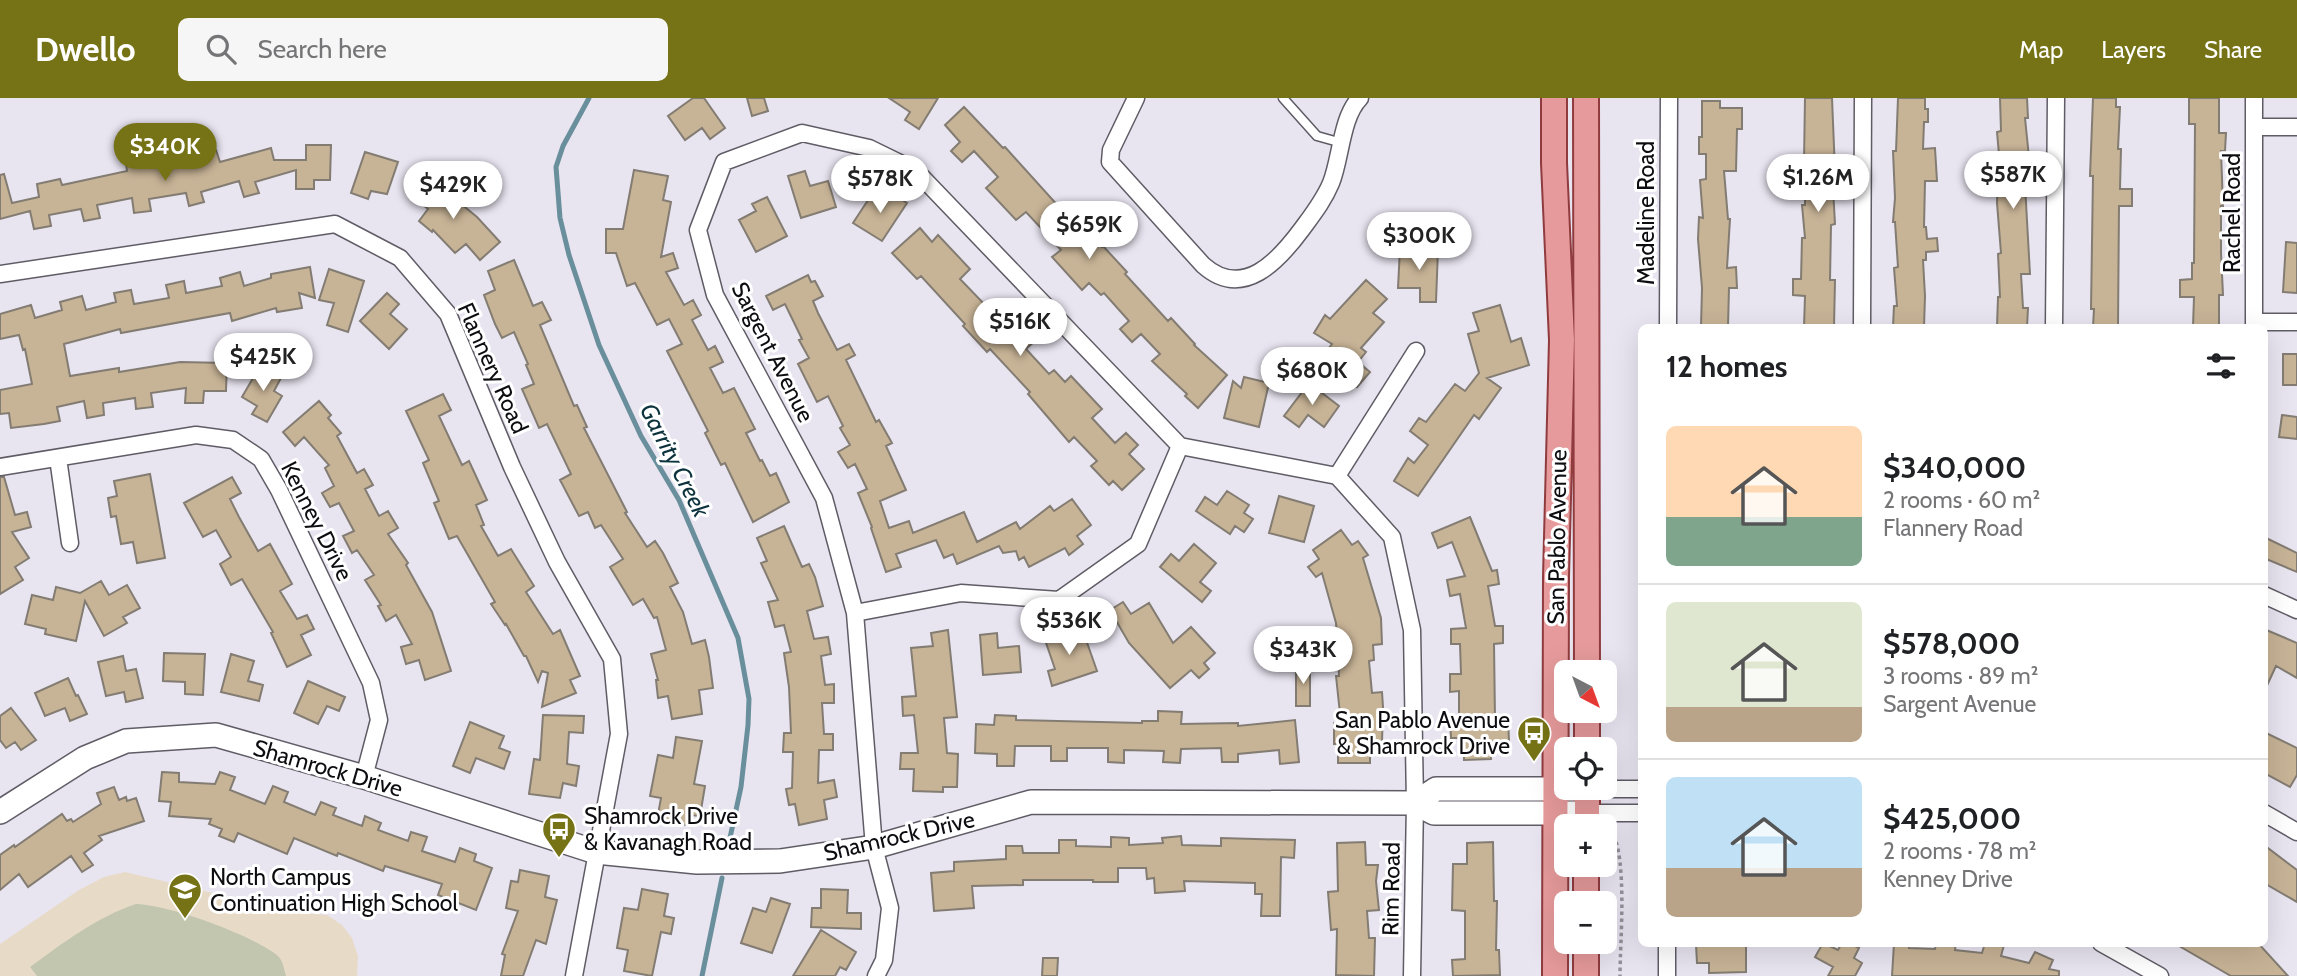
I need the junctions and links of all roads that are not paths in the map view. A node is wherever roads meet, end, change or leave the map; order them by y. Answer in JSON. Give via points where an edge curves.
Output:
{"nodes":[{"id":1,"x":1136,"y":98,"type":"edge"},
{"id":2,"x":1283,"y":98,"type":"edge"},
{"id":3,"x":1360,"y":98,"type":"edge"},
{"id":4,"x":1554,"y":98,"type":"edge"},
{"id":5,"x":1586,"y":98,"type":"edge"},
{"id":6,"x":1669,"y":98,"type":"edge"},
{"id":7,"x":1863,"y":98,"type":"edge"},
{"id":8,"x":2056,"y":98,"type":"edge"},
{"id":9,"x":2254,"y":98,"type":"edge"},
{"id":10,"x":2254,"y":127,"type":"junction"},
{"id":11,"x":2297,"y":127,"type":"edge"},
{"id":12,"x":1342,"y":143,"type":"junction"},
{"id":13,"x":0,"y":274,"type":"edge"},
{"id":14,"x":2297,"y":322,"type":"edge"},
{"id":15,"x":1668,"y":324,"type":"edge"},
{"id":16,"x":1862,"y":324,"type":"edge"},
{"id":17,"x":2054,"y":324,"type":"edge"},
{"id":18,"x":2255,"y":324,"type":"edge"},
{"id":19,"x":1416,"y":351,"type":"dead end"},
{"id":20,"x":1180,"y":446,"type":"junction"},
{"id":21,"x":58,"y":458,"type":"junction"},
{"id":22,"x":0,"y":467,"type":"edge"},
{"id":23,"x":1337,"y":477,"type":"junction"},
{"id":24,"x":70,"y":543,"type":"dead end"},
{"id":25,"x":2268,"y":597,"type":"edge"},
{"id":26,"x":2297,"y":610,"type":"edge"},
{"id":27,"x":855,"y":613,"type":"junction"},
{"id":28,"x":1587,"y":660,"type":"edge"},
{"id":29,"x":364,"y":777,"type":"junction"},
{"id":30,"x":1638,"y":791,"type":"edge"},
{"id":31,"x":1555,"y":801,"type":"junction"},
{"id":32,"x":1415,"y":803,"type":"junction"},
{"id":33,"x":2,"y":807,"type":"edge"},
{"id":34,"x":1591,"y":809,"type":"edge"},
{"id":35,"x":1638,"y":813,"type":"edge"},
{"id":36,"x":2268,"y":815,"type":"edge"},
{"id":37,"x":2297,"y":832,"type":"edge"},
{"id":38,"x":874,"y":847,"type":"junction"},
{"id":39,"x":596,"y":852,"type":"junction"},
{"id":40,"x":1667,"y":947,"type":"edge"},
{"id":41,"x":2108,"y":947,"type":"edge"},
{"id":42,"x":1586,"y":954,"type":"edge"},
{"id":43,"x":574,"y":976,"type":"edge"},
{"id":44,"x":876,"y":976,"type":"edge"},
{"id":45,"x":1412,"y":976,"type":"edge"},
{"id":46,"x":1555,"y":976,"type":"edge"},
{"id":47,"x":1586,"y":976,"type":"edge"},
{"id":48,"x":1667,"y":976,"type":"edge"},
{"id":49,"x":2160,"y":976,"type":"edge"}],
"edges":[{"from":1,"to":12,"type":"street","via":[[1111,149],[1110,162],[1203,265],[1222,278],[1258,274],[1281,256],[1324,198]]},
{"from":2,"to":12,"type":"lane","via":[[1317,136]]},
{"from":3,"to":12,"type":"street"},
{"from":4,"to":31,"type":"main road","name":"San Pablo Avenue","via":[[1562,340]]},
{"from":5,"to":28,"type":"main road","name":"San Pablo Avenue"},
{"from":6,"to":15,"type":"street","name":"Madeline Road"},
{"from":7,"to":16,"type":"street"},
{"from":8,"to":17,"type":"street"},
{"from":9,"to":10,"type":"street","name":"Rachel Road"},
{"from":10,"to":11,"type":"street"},
{"from":10,"to":18,"type":"street","name":"Rachel Road"},
{"from":13,"to":39,"type":"street","name":"Flannery Road","via":[[335,224],[400,258],[448,314],[512,467],[612,659],[619,734]]},
{"from":14,"to":18,"type":"street"},
{"from":19,"to":23,"type":"street"},
{"from":20,"to":23,"type":"street"},
{"from":20,"to":27,"type":"street","via":[[1138,544],[1059,600],[961,593]]},
{"from":20,"to":27,"type":"street","name":"Sargent Avenue","via":[[916,171],[869,148],[802,133],[724,162],[698,230],[715,295],[824,498]]},
{"from":21,"to":22,"type":"street","name":"Kenney Drive"},
{"from":21,"to":24,"type":"street"},
{"from":21,"to":29,"type":"street","name":"Kenney Drive","via":[[196,435],[233,440],[261,459],[371,683],[379,720]]},
{"from":23,"to":32,"type":"street","via":[[1392,537],[1412,630]]},
{"from":25,"to":26,"type":"street"},
{"from":27,"to":38,"type":"street","name":"Sargent Avenue"},
{"from":29,"to":33,"type":"street","name":"Shamrock Drive","via":[[216,735],[126,741],[85,758]]},
{"from":29,"to":39,"type":"street","name":"Shamrock Drive"},
{"from":30,"to":34,"type":"street","name":"Shamrock Drive"},
{"from":31,"to":32,"type":"street","name":"Shamrock Drive","via":[[1434,813]]},
{"from":31,"to":34,"type":"street","name":"Shamrock Drive"},
{"from":31,"to":46,"type":"main road","name":"San Pablo Avenue"},
{"from":32,"to":38,"type":"street","name":"Shamrock Drive","via":[[1031,802]]},
{"from":32,"to":45,"type":"street","name":"Rim Road"},
{"from":34,"to":35,"type":"street","name":"Shamrock Drive"},
{"from":36,"to":37,"type":"street"},
{"from":38,"to":39,"type":"street","name":"Shamrock Drive","via":[[780,862],[697,862]]},
{"from":38,"to":44,"type":"street","name":"Sargent Avenue","via":[[890,908],[884,960]]},
{"from":39,"to":43,"type":"street","name":"Flannery Road"},
{"from":40,"to":48,"type":"street"},
{"from":41,"to":49,"type":"street"},
{"from":42,"to":47,"type":"main road"}]}
